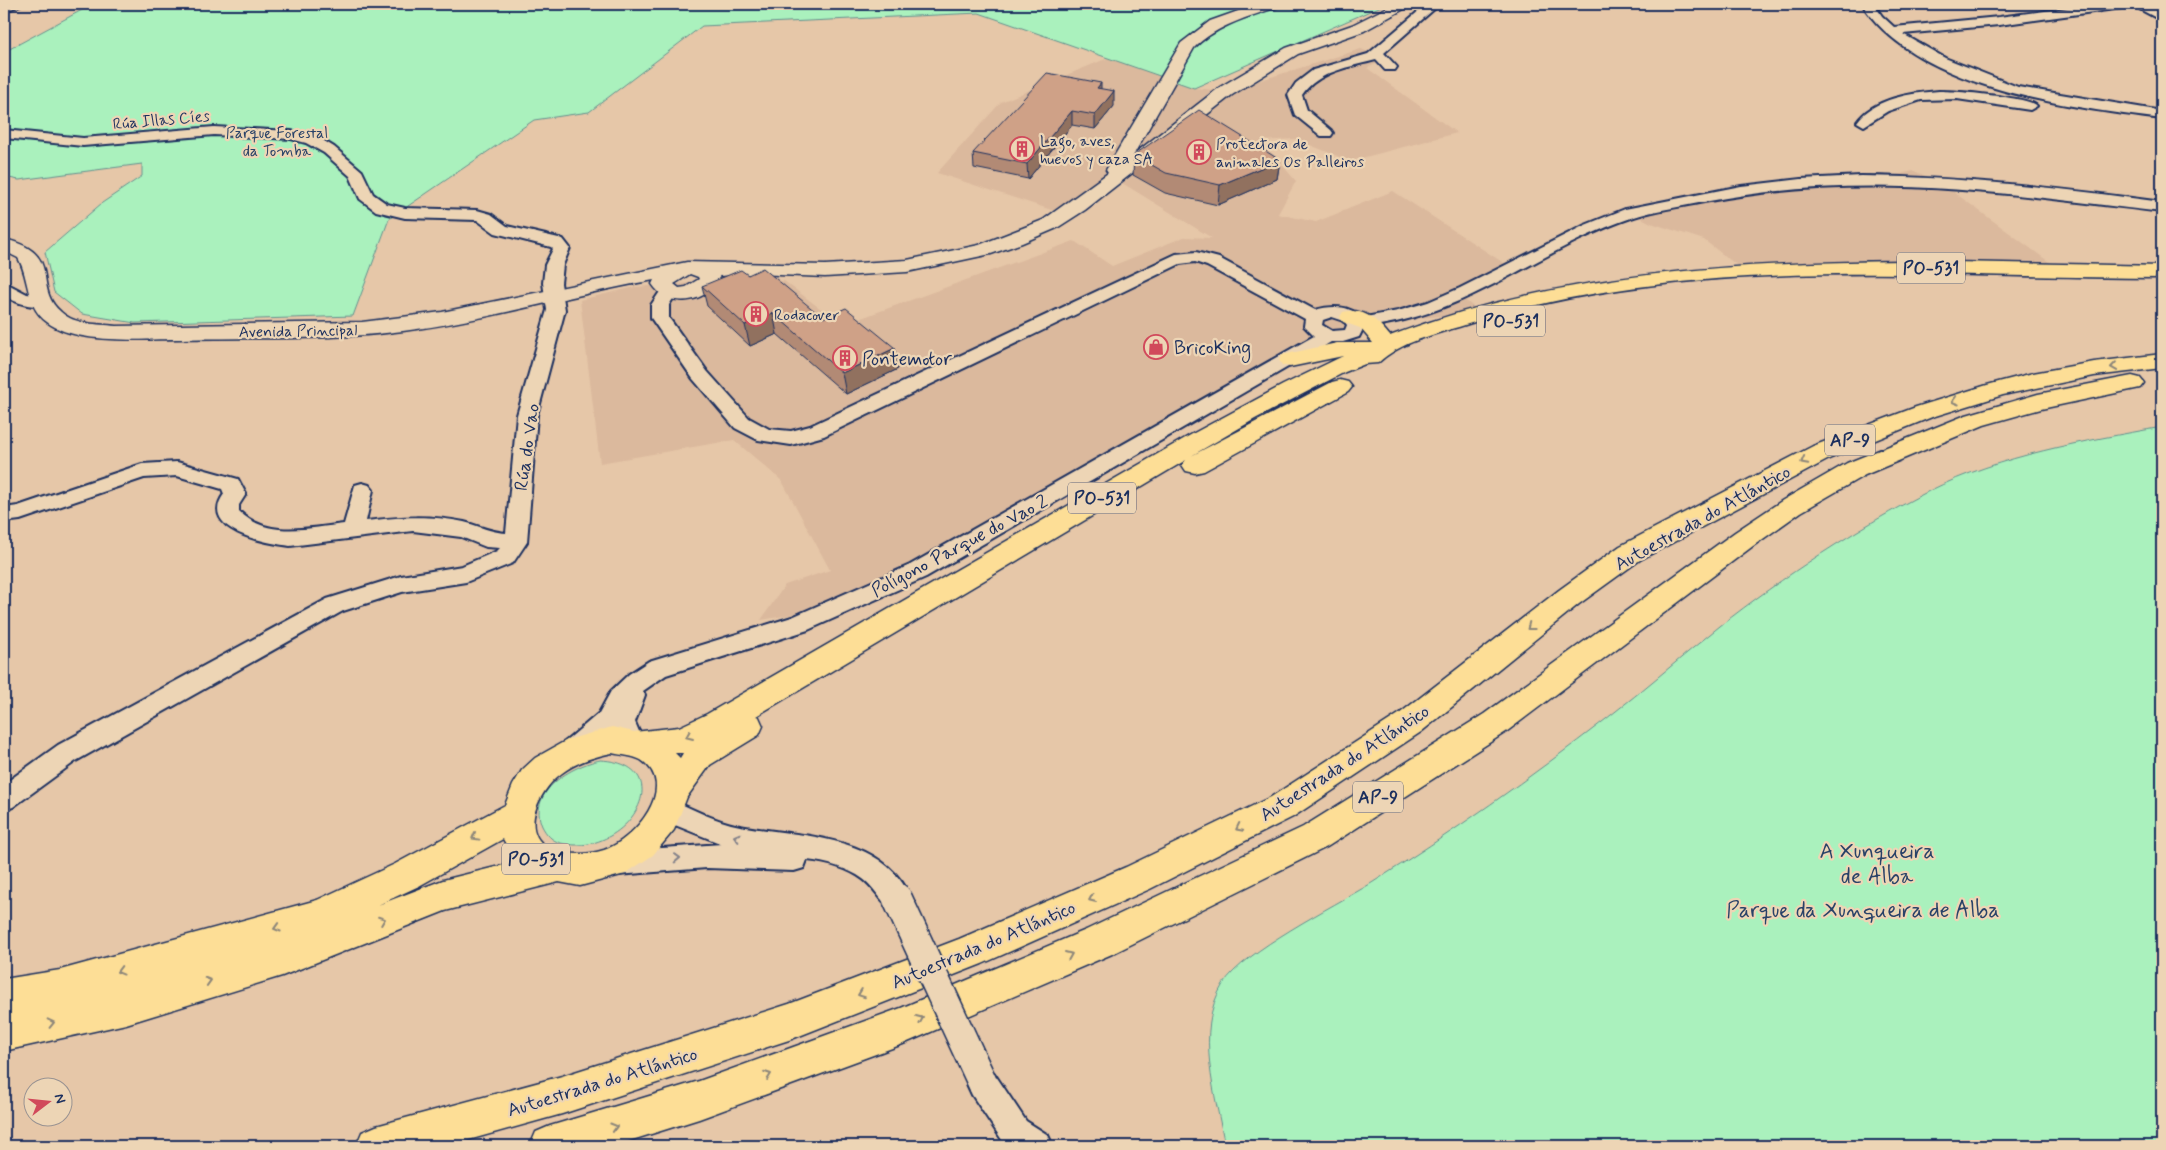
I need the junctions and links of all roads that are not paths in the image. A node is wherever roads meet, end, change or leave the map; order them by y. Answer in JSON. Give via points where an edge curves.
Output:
{"nodes":[{"id":1,"x":16,"y":4,"type":"edge"},
{"id":2,"x":1273,"y":4,"type":"edge"},
{"id":3,"x":1405,"y":4,"type":"edge"},
{"id":4,"x":1434,"y":4,"type":"edge"},
{"id":5,"x":1868,"y":4,"type":"edge"},
{"id":6,"x":2122,"y":4,"type":"edge"},
{"id":7,"x":2136,"y":4,"type":"edge"},
{"id":8,"x":4,"y":8,"type":"edge"},
{"id":9,"x":2162,"y":17,"type":"edge"},
{"id":10,"x":1890,"y":30,"type":"junction"},
{"id":11,"x":1376,"y":53,"type":"junction"},
{"id":12,"x":1390,"y":67,"type":"dead end"},
{"id":13,"x":1226,"y":92,"type":"junction"},
{"id":14,"x":1153,"y":114,"type":"junction"},
{"id":15,"x":2160,"y":115,"type":"edge"},
{"id":16,"x":1864,"y":122,"type":"dead end"},
{"id":17,"x":1138,"y":129,"type":"junction"},
{"id":18,"x":4,"y":134,"type":"edge"},
{"id":19,"x":1326,"y":134,"type":"dead end"},
{"id":20,"x":1163,"y":139,"type":"junction"},
{"id":21,"x":1114,"y":178,"type":"junction"},
{"id":22,"x":2162,"y":207,"type":"edge"},
{"id":23,"x":4,"y":245,"type":"edge"},
{"id":24,"x":2162,"y":272,"type":"edge"},
{"id":25,"x":2162,"y":279,"type":"edge"},
{"id":26,"x":674,"y":284,"type":"junction"},
{"id":27,"x":4,"y":287,"type":"edge"},
{"id":28,"x":554,"y":295,"type":"junction"},
{"id":29,"x":41,"y":301,"type":"junction"},
{"id":30,"x":1472,"y":312,"type":"junction"},
{"id":31,"x":1544,"y":313,"type":"junction"},
{"id":32,"x":1314,"y":317,"type":"junction"},
{"id":33,"x":1361,"y":321,"type":"junction"},
{"id":34,"x":1328,"y":336,"type":"junction"},
{"id":35,"x":1376,"y":352,"type":"junction"},
{"id":36,"x":1290,"y":360,"type":"junction"},
{"id":37,"x":2162,"y":360,"type":"edge"},
{"id":38,"x":2162,"y":378,"type":"edge"},
{"id":39,"x":362,"y":490,"type":"dead end"},
{"id":40,"x":4,"y":515,"type":"edge"},
{"id":41,"x":354,"y":530,"type":"junction"},
{"id":42,"x":516,"y":542,"type":"junction"},
{"id":43,"x":929,"y":619,"type":"junction"},
{"id":44,"x":650,"y":673,"type":"junction"},
{"id":45,"x":635,"y":742,"type":"junction"},
{"id":46,"x":575,"y":749,"type":"junction"},
{"id":47,"x":4,"y":799,"type":"edge"},
{"id":48,"x":671,"y":801,"type":"junction"},
{"id":49,"x":518,"y":814,"type":"junction"},
{"id":50,"x":853,"y":860,"type":"junction"},
{"id":51,"x":611,"y":863,"type":"junction"},
{"id":52,"x":555,"y":868,"type":"junction"},
{"id":53,"x":4,"y":997,"type":"edge"},
{"id":54,"x":4,"y":1033,"type":"edge"},
{"id":55,"x":376,"y":1146,"type":"edge"},
{"id":56,"x":550,"y":1146,"type":"edge"},
{"id":57,"x":1037,"y":1146,"type":"edge"}],
"edges":[{"from":1,"to":8,"type":"street"},
{"from":2,"to":14,"type":"street","via":[[1212,25],[1197,34],[1187,46]]},
{"from":3,"to":13,"type":"street","via":[[1358,28],[1292,51]]},
{"from":4,"to":11,"type":"street"},
{"from":5,"to":10,"type":"street"},
{"from":6,"to":10,"type":"street","via":[[1999,21]]},
{"from":7,"to":9,"type":"street"},
{"from":10,"to":15,"type":"street","via":[[1907,44],[1999,85],[2029,94]]},
{"from":11,"to":12,"type":"street"},
{"from":11,"to":19,"type":"street","via":[[1373,57],[1312,75],[1300,84],[1295,95],[1300,112]]},
{"from":13,"to":14,"type":"street","via":[[1179,114]]},
{"from":13,"to":20,"type":"street"},
{"from":14,"to":17,"type":"street"},
{"from":14,"to":20,"type":"street"},
{"from":15,"to":16,"type":"street","via":[[2039,107],[1938,93],[1886,107]]},
{"from":17,"to":20,"type":"street","via":[[1152,138]]},
{"from":17,"to":21,"type":"street","via":[[1116,166]]},
{"from":18,"to":28,"type":"street","name":"Rúa Illas Cíes","via":[[83,142],[214,131],[311,139],[357,174],[366,196],[382,208],[405,213],[477,214],[501,230],[557,243],[562,248],[554,265]]},
{"from":20,"to":21,"type":"street"},
{"from":21,"to":26,"type":"street","via":[[1050,224],[984,250],[924,263],[867,270],[754,268],[707,275],[696,268]]},
{"from":22,"to":30,"type":"street","via":[[2059,192],[1959,183],[1836,180],[1716,193],[1625,215],[1572,238]]},
{"from":23,"to":29,"type":"street","name":"Avenida Principal","via":[[23,249],[30,258]]},
{"from":24,"to":30,"type":"main road","number":"PO-531","via":[[1849,267],[1744,270],[1608,285]]},
{"from":25,"to":31,"type":"main road","number":"PO-531","via":[[1903,274],[1758,276],[1670,284]]},
{"from":26,"to":28,"type":"street","name":"Avenida Principal","via":[[636,277]]},
{"from":26,"to":32,"type":"street","via":[[673,336],[700,375],[742,423],[765,435],[791,438],[817,430],[1176,259],[1196,257],[1213,262]]},
{"from":27,"to":29,"type":"street","via":[[25,300]]},
{"from":28,"to":29,"type":"street","name":"Avenida Principal","via":[[399,326],[151,334],[79,328],[55,319]]},
{"from":28,"to":42,"type":"street","name":"Rúa do Vao","via":[[556,310],[527,415]]},
{"from":30,"to":31,"type":"main road"},
{"from":30,"to":33,"type":"main road","via":[[1407,325]]},
{"from":30,"to":35,"type":"main road","number":"PO-531"},
{"from":31,"to":43,"type":"main road","number":"PO-531","via":[[1485,327],[1425,348],[1308,403],[1069,536]]},
{"from":32,"to":33,"type":"street","via":[[1331,312]]},
{"from":32,"to":34,"type":"street","via":[[1313,326]]},
{"from":33,"to":34,"type":"street","via":[[1353,333],[1342,337]]},
{"from":33,"to":35,"type":"main road","via":[[1385,344]]},
{"from":34,"to":36,"type":"street","name":"Polígono Parque do Vao 2"},
{"from":35,"to":36,"type":"main road","via":[[1353,348]]},
{"from":35,"to":43,"type":"main road","via":[[1366,361],[1287,399],[1214,445],[994,570],[956,595]]},
{"from":35,"to":45,"type":"main road","number":"PO-531","one_way":true,"via":[[1272,400],[718,723],[682,740]]},
{"from":36,"to":44,"type":"street","name":"Polígono Parque do Vao 2","via":[[918,571],[800,624],[674,661]]},
{"from":37,"to":55,"type":"main road","name":"Autoestrada do Atlántico","number":"AP-9","one_way":true,"via":[[2086,371],[1995,390],[1924,412],[1822,452],[1630,553],[1410,722],[1282,807],[1130,882],[969,952],[789,1022],[562,1095]]},
{"from":56,"to":38,"type":"main road","name":"Autoestrada do Atlántico","number":"AP-9","one_way":true,"via":[[699,1100],[903,1026],[1108,938],[1316,837],[1495,723],[1744,539],[1856,468],[1975,420],[2104,387]]},
{"from":39,"to":41,"type":"street"},
{"from":40,"to":41,"type":"street","via":[[20,513],[142,471],[177,469],[231,484],[235,494],[228,504],[228,512],[236,523],[271,537],[290,538]]},
{"from":41,"to":42,"type":"street","via":[[413,522]]},
{"from":42,"to":47,"type":"street","via":[[505,557],[466,574],[401,584],[336,606],[67,753]]},
{"from":43,"to":48,"type":"main road","number":"PO-531","via":[[699,756]]},
{"from":44,"to":45,"type":"street","via":[[627,707],[622,722]]},
{"from":44,"to":46,"type":"street","name":"Polígono Parque do Vao 2","via":[[620,698],[608,720]]},
{"from":45,"to":46,"type":"main road","number":"PO-531","via":[[603,741]]},
{"from":45,"to":48,"type":"main road","via":[[654,751],[665,762],[672,775]]},
{"from":46,"to":49,"type":"main road","number":"PO-531","via":[[536,776],[524,794]]},
{"from":50,"to":48,"type":"street","one_way":true,"via":[[818,850],[736,838]]},
{"from":48,"to":51,"type":"main road","number":"PO-531","via":[[656,832],[635,850]]},
{"from":49,"to":52,"type":"main road","number":"PO-531","via":[[518,832],[524,848],[537,860]]},
{"from":49,"to":53,"type":"main road","number":"PO-531","one_way":true,"via":[[407,875],[323,914],[60,988]]},
{"from":51,"to":50,"type":"street","one_way":true,"via":[[707,856]]},
{"from":50,"to":57,"type":"street","bridge":true,"via":[[874,871],[897,898],[983,1084],[1015,1132]]},
{"from":51,"to":52,"type":"main road","number":"PO-531","via":[[592,869]]},
{"from":54,"to":52,"type":"main road","number":"PO-531","one_way":true,"via":[[126,1006],[282,959],[443,896]]}]}
